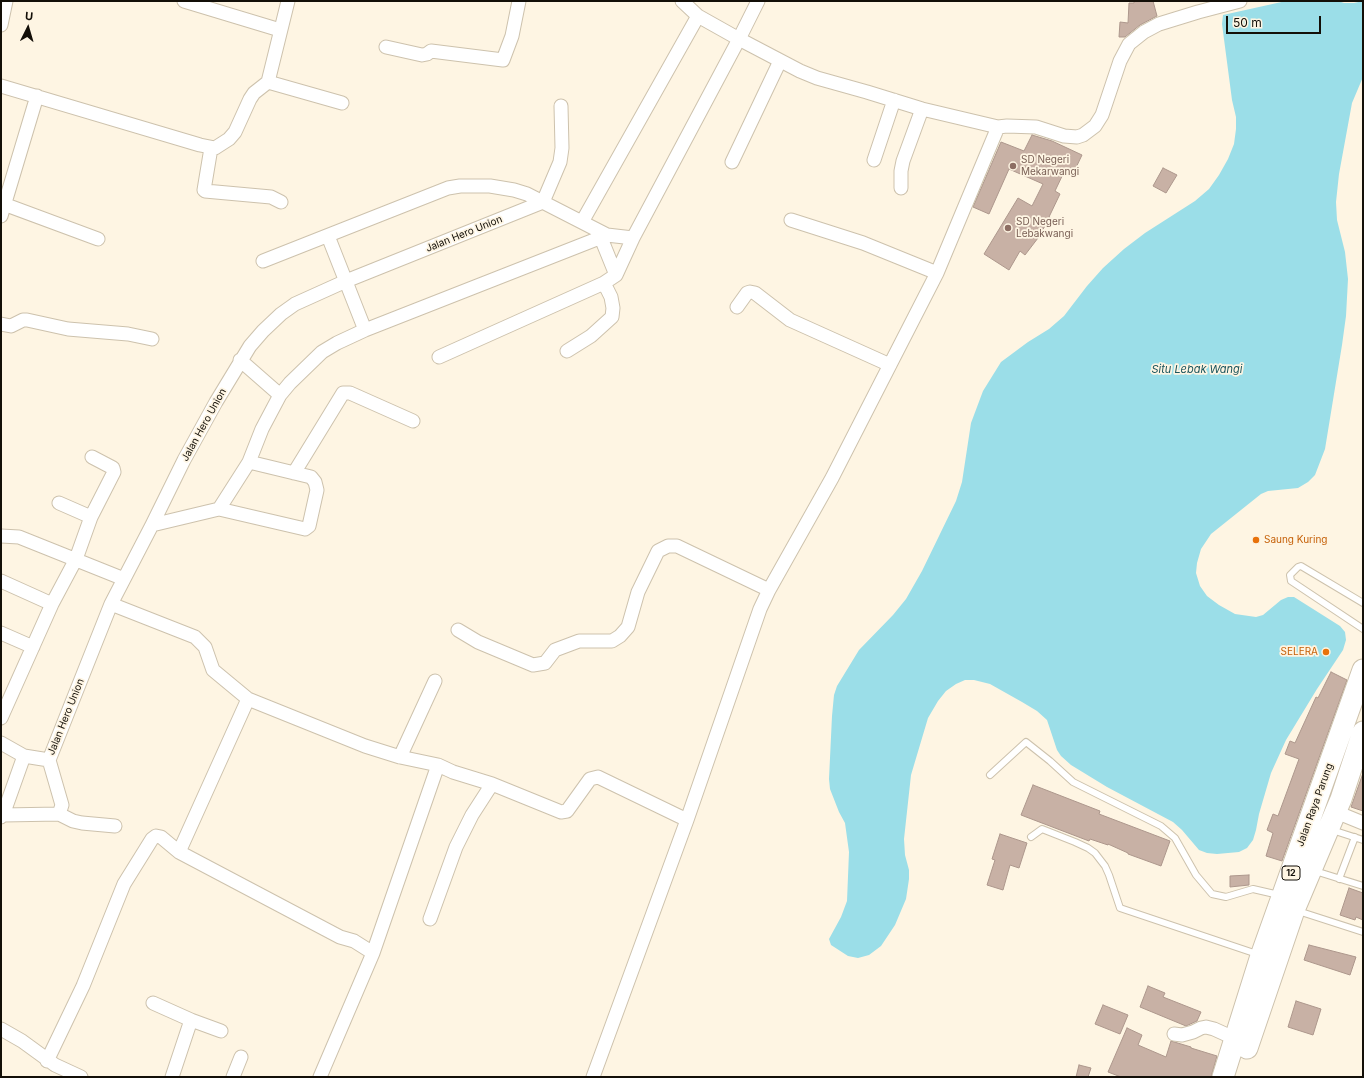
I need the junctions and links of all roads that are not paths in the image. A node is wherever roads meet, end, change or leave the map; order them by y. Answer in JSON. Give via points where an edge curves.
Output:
{"nodes":[{"id":1,"x":6,"y":1,"type":"edge"},
{"id":2,"x":184,"y":1,"type":"edge"},
{"id":3,"x":288,"y":1,"type":"edge"},
{"id":4,"x":519,"y":1,"type":"edge"},
{"id":5,"x":682,"y":1,"type":"edge"},
{"id":6,"x":758,"y":1,"type":"edge"},
{"id":7,"x":1240,"y":1,"type":"edge"},
{"id":8,"x":698,"y":16,"type":"junction"},
{"id":9,"x":1,"y":25,"type":"edge"},
{"id":10,"x":280,"y":30,"type":"junction"},
{"id":11,"x":739,"y":39,"type":"junction"},
{"id":12,"x":386,"y":47,"type":"dead end"},
{"id":13,"x":780,"y":60,"type":"junction"},
{"id":14,"x":268,"y":82,"type":"junction"},
{"id":15,"x":1,"y":86,"type":"edge"},
{"id":16,"x":37,"y":96,"type":"junction"},
{"id":17,"x":894,"y":100,"type":"junction"},
{"id":18,"x":342,"y":103,"type":"dead end"},
{"id":19,"x":561,"y":106,"type":"dead end"},
{"id":20,"x":922,"y":109,"type":"junction"},
{"id":21,"x":998,"y":127,"type":"junction"},
{"id":22,"x":211,"y":148,"type":"junction"},
{"id":23,"x":874,"y":160,"type":"dead end"},
{"id":24,"x":732,"y":162,"type":"dead end"},
{"id":25,"x":902,"y":188,"type":"dead end"},
{"id":26,"x":281,"y":202,"type":"dead end"},
{"id":27,"x":543,"y":202,"type":"junction"},
{"id":28,"x":2,"y":208,"type":"edge"},
{"id":29,"x":791,"y":220,"type":"dead end"},
{"id":30,"x":582,"y":222,"type":"junction"},
{"id":31,"x":328,"y":236,"type":"junction"},
{"id":32,"x":604,"y":237,"type":"junction"},
{"id":33,"x":633,"y":238,"type":"junction"},
{"id":34,"x":98,"y":239,"type":"dead end"},
{"id":35,"x":263,"y":261,"type":"dead end"},
{"id":36,"x":937,"y":273,"type":"junction"},
{"id":37,"x":616,"y":275,"type":"junction"},
{"id":38,"x":346,"y":281,"type":"junction"},
{"id":39,"x":604,"y":283,"type":"junction"},
{"id":40,"x":737,"y":306,"type":"dead end"},
{"id":41,"x":1,"y":324,"type":"edge"},
{"id":42,"x":365,"y":330,"type":"junction"},
{"id":43,"x":152,"y":339,"type":"dead end"},
{"id":44,"x":567,"y":351,"type":"dead end"},
{"id":45,"x":439,"y":357,"type":"dead end"},
{"id":46,"x":240,"y":360,"type":"junction"},
{"id":47,"x":890,"y":365,"type":"junction"},
{"id":48,"x":280,"y":395,"type":"junction"},
{"id":49,"x":413,"y":422,"type":"dead end"},
{"id":50,"x":92,"y":457,"type":"dead end"},
{"id":51,"x":249,"y":462,"type":"junction"},
{"id":52,"x":294,"y":473,"type":"junction"},
{"id":53,"x":59,"y":503,"type":"dead end"},
{"id":54,"x":219,"y":509,"type":"junction"},
{"id":55,"x":91,"y":517,"type":"junction"},
{"id":56,"x":152,"y":525,"type":"junction"},
{"id":57,"x":1,"y":536,"type":"edge"},
{"id":58,"x":76,"y":559,"type":"junction"},
{"id":59,"x":124,"y":579,"type":"junction"},
{"id":60,"x":1,"y":581,"type":"edge"},
{"id":61,"x":769,"y":590,"type":"junction"},
{"id":62,"x":1363,"y":603,"type":"edge"},
{"id":63,"x":52,"y":604,"type":"junction"},
{"id":64,"x":111,"y":604,"type":"junction"},
{"id":65,"x":1363,"y":629,"type":"edge"},
{"id":66,"x":458,"y":630,"type":"dead end"},
{"id":67,"x":1,"y":633,"type":"edge"},
{"id":68,"x":33,"y":647,"type":"junction"},
{"id":69,"x":1363,"y":670,"type":"edge"},
{"id":70,"x":435,"y":681,"type":"dead end"},
{"id":71,"x":6,"y":692,"type":"edge"},
{"id":72,"x":248,"y":699,"type":"junction"},
{"id":73,"x":1,"y":718,"type":"edge"},
{"id":74,"x":1363,"y":732,"type":"edge"},
{"id":75,"x":1,"y":743,"type":"edge"},
{"id":76,"x":24,"y":756,"type":"junction"},
{"id":77,"x":400,"y":756,"type":"junction"},
{"id":78,"x":49,"y":760,"type":"junction"},
{"id":79,"x":438,"y":765,"type":"junction"},
{"id":80,"x":990,"y":775,"type":"dead end"},
{"id":81,"x":492,"y":784,"type":"junction"},
{"id":82,"x":59,"y":814,"type":"junction"},
{"id":83,"x":2,"y":816,"type":"edge"},
{"id":84,"x":687,"y":820,"type":"junction"},
{"id":85,"x":1332,"y":820,"type":"junction"},
{"id":86,"x":1363,"y":823,"type":"edge"},
{"id":87,"x":115,"y":826,"type":"dead end"},
{"id":88,"x":1031,"y":837,"type":"dead end"},
{"id":89,"x":1355,"y":837,"type":"junction"},
{"id":90,"x":1363,"y":840,"type":"edge"},
{"id":91,"x":179,"y":852,"type":"junction"},
{"id":92,"x":1312,"y":870,"type":"junction"},
{"id":93,"x":1339,"y":878,"type":"junction"},
{"id":94,"x":1363,"y":886,"type":"edge"},
{"id":95,"x":1288,"y":903,"type":"junction"},
{"id":96,"x":430,"y":919,"type":"dead end"},
{"id":97,"x":1363,"y":932,"type":"edge"},
{"id":98,"x":373,"y":953,"type":"junction"},
{"id":99,"x":1261,"y":956,"type":"junction"},
{"id":100,"x":1255,"y":999,"type":"junction"},
{"id":101,"x":153,"y":1003,"type":"dead end"},
{"id":102,"x":191,"y":1020,"type":"junction"},
{"id":103,"x":1,"y":1029,"type":"edge"},
{"id":104,"x":221,"y":1031,"type":"dead end"},
{"id":105,"x":1174,"y":1034,"type":"dead end"},
{"id":106,"x":1236,"y":1039,"type":"junction"},
{"id":107,"x":241,"y":1057,"type":"dead end"},
{"id":108,"x":47,"y":1061,"type":"junction"},
{"id":109,"x":81,"y":1077,"type":"edge"},
{"id":110,"x":172,"y":1077,"type":"edge"},
{"id":111,"x":233,"y":1077,"type":"edge"},
{"id":112,"x":320,"y":1077,"type":"edge"},
{"id":113,"x":593,"y":1077,"type":"edge"},
{"id":114,"x":1223,"y":1077,"type":"edge"},
{"id":115,"x":1238,"y":1077,"type":"edge"}],
"edges":[{"from":1,"to":9,"type":"street"},
{"from":2,"to":10,"type":"street"},
{"from":3,"to":10,"type":"street"},
{"from":4,"to":12,"type":"street","via":[[512,36],[503,60],[431,51],[422,55]]},
{"from":5,"to":8,"type":"street"},
{"from":6,"to":11,"type":"street"},
{"from":7,"to":21,"type":"street","via":[[1159,24],[1129,44],[1120,61],[1102,115],[1095,126],[1083,136],[1071,137],[1036,127]]},
{"from":8,"to":11,"type":"street"},
{"from":8,"to":30,"type":"street"},
{"from":10,"to":14,"type":"street"},
{"from":11,"to":13,"type":"street"},
{"from":11,"to":33,"type":"street"},
{"from":13,"to":17,"type":"street","via":[[817,78]]},
{"from":13,"to":24,"type":"street"},
{"from":14,"to":18,"type":"street"},
{"from":14,"to":22,"type":"street","via":[[254,93],[229,139],[218,147]]},
{"from":15,"to":16,"type":"street"},
{"from":16,"to":22,"type":"street"},
{"from":16,"to":28,"type":"street"},
{"from":17,"to":20,"type":"street"},
{"from":17,"to":23,"type":"street"},
{"from":19,"to":27,"type":"street","via":[[560,162]]},
{"from":20,"to":21,"type":"street"},
{"from":20,"to":25,"type":"street","via":[[903,161]]},
{"from":21,"to":36,"type":"street"},
{"from":22,"to":26,"type":"street","via":[[205,191],[271,197]]},
{"from":27,"to":30,"type":"street"},
{"from":27,"to":31,"type":"street","via":[[514,190],[490,186],[460,186],[448,188]]},
{"from":27,"to":38,"type":"street","name":"Jalan Hero Union"},
{"from":28,"to":34,"type":"street"},
{"from":29,"to":36,"type":"street","via":[[869,245]]},
{"from":30,"to":32,"type":"street"},
{"from":31,"to":35,"type":"street"},
{"from":31,"to":38,"type":"street"},
{"from":32,"to":33,"type":"street"},
{"from":32,"to":37,"type":"street"},
{"from":32,"to":42,"type":"street"},
{"from":33,"to":37,"type":"street"},
{"from":36,"to":47,"type":"street"},
{"from":37,"to":39,"type":"street"},
{"from":38,"to":42,"type":"street"},
{"from":38,"to":46,"type":"street","name":"Jalan Hero Union","via":[[295,304],[281,314]]},
{"from":39,"to":44,"type":"street","via":[[611,296],[612,317],[592,336]]},
{"from":39,"to":45,"type":"street"},
{"from":40,"to":47,"type":"street","via":[[747,293],[755,293],[790,320]]},
{"from":41,"to":43,"type":"street","via":[[11,326],[27,320],[68,329],[128,334]]},
{"from":42,"to":48,"type":"street","via":[[322,352]]},
{"from":46,"to":48,"type":"street"},
{"from":46,"to":56,"type":"street","name":"Jalan Hero Union","via":[[184,460]]},
{"from":47,"to":61,"type":"street","via":[[832,478]]},
{"from":48,"to":51,"type":"street","via":[[262,429]]},
{"from":49,"to":52,"type":"street","via":[[350,393],[343,393]]},
{"from":50,"to":55,"type":"street","via":[[113,468],[114,472]]},
{"from":51,"to":52,"type":"street"},
{"from":51,"to":54,"type":"street"},
{"from":52,"to":54,"type":"street","via":[[311,477],[317,490],[309,526],[305,529]]},
{"from":53,"to":55,"type":"street"},
{"from":54,"to":56,"type":"street"},
{"from":55,"to":58,"type":"street"},
{"from":56,"to":59,"type":"street","name":"Jalan Hero Union"},
{"from":57,"to":58,"type":"street","via":[[19,537]]},
{"from":58,"to":59,"type":"street"},
{"from":58,"to":63,"type":"street"},
{"from":59,"to":64,"type":"street","name":"Jalan Hero Union"},
{"from":60,"to":63,"type":"street"},
{"from":61,"to":66,"type":"street","via":[[678,546],[668,546],[658,551],[638,592],[628,627],[612,641],[579,641],[555,650],[545,663],[533,665],[478,642]]},
{"from":61,"to":84,"type":"street","via":[[760,609]]},
{"from":62,"to":65,"type":"lane","via":[[1301,566],[1290,575],[1291,581]]},
{"from":63,"to":68,"type":"street"},
{"from":64,"to":72,"type":"street","via":[[195,637],[204,648],[213,670]]},
{"from":64,"to":78,"type":"street","name":"Jalan Hero Union"},
{"from":67,"to":68,"type":"street"},
{"from":68,"to":71,"type":"street"},
{"from":69,"to":95,"type":"highway","name":"Jalan Raya Parung","number":"12"},
{"from":70,"to":77,"type":"street"},
{"from":71,"to":73,"type":"street"},
{"from":72,"to":77,"type":"street","via":[[365,746]]},
{"from":72,"to":91,"type":"street"},
{"from":74,"to":85,"type":"highway","name":"Jalan Raya Parung","number":"12"},
{"from":75,"to":76,"type":"street","name":"Jalan Hero Union"},
{"from":76,"to":78,"type":"street","name":"Jalan Hero Union"},
{"from":76,"to":83,"type":"street"},
{"from":77,"to":79,"type":"street"},
{"from":78,"to":82,"type":"street","via":[[62,805]]},
{"from":79,"to":81,"type":"street"},
{"from":79,"to":98,"type":"street"},
{"from":80,"to":95,"type":"lane","via":[[1026,742],[1072,782],[1161,826],[1175,838],[1196,875],[1212,894],[1226,897],[1253,889]]},
{"from":81,"to":84,"type":"street","via":[[561,812],[567,810],[590,779],[598,777]]},
{"from":81,"to":96,"type":"street","via":[[456,847]]},
{"from":82,"to":83,"type":"street"},
{"from":82,"to":87,"type":"street","via":[[82,823]]},
{"from":84,"to":113,"type":"street"},
{"from":85,"to":86,"type":"street"},
{"from":85,"to":89,"type":"lane"},
{"from":85,"to":92,"type":"highway","name":"Jalan Raya Parung","number":"12"},
{"from":88,"to":99,"type":"lane","via":[[1042,829],[1095,853],[1106,866],[1120,908]]},
{"from":89,"to":90,"type":"lane"},
{"from":89,"to":93,"type":"lane"},
{"from":91,"to":98,"type":"street"},
{"from":91,"to":108,"type":"street","via":[[161,837],[156,836],[152,839],[124,884],[83,986]]},
{"from":92,"to":93,"type":"lane"},
{"from":92,"to":95,"type":"highway","name":"Jalan Raya Parung","number":"12"},
{"from":93,"to":94,"type":"lane"},
{"from":95,"to":97,"type":"lane"},
{"from":95,"to":99,"type":"highway","name":"Jalan Raya Parung","number":"12"},
{"from":95,"to":100,"type":"highway","name":"Jalan Raya Parung","number":"12"},
{"from":98,"to":112,"type":"street"},
{"from":99,"to":100,"type":"highway","name":"Jalan Raya Parung","number":"12"},
{"from":100,"to":106,"type":"highway","name":"Jalan Raya Parung","number":"12"},
{"from":100,"to":115,"type":"highway","name":"Jalan Raya Parung","number":"12"},
{"from":101,"to":102,"type":"street"},
{"from":102,"to":104,"type":"street"},
{"from":102,"to":110,"type":"street"},
{"from":103,"to":108,"type":"street","via":[[22,1041]]},
{"from":105,"to":106,"type":"street","via":[[1182,1035],[1206,1027]]},
{"from":106,"to":114,"type":"highway","name":"Jalan Raya Parung","number":"12"},
{"from":107,"to":111,"type":"street"},
{"from":108,"to":109,"type":"street"}]}
